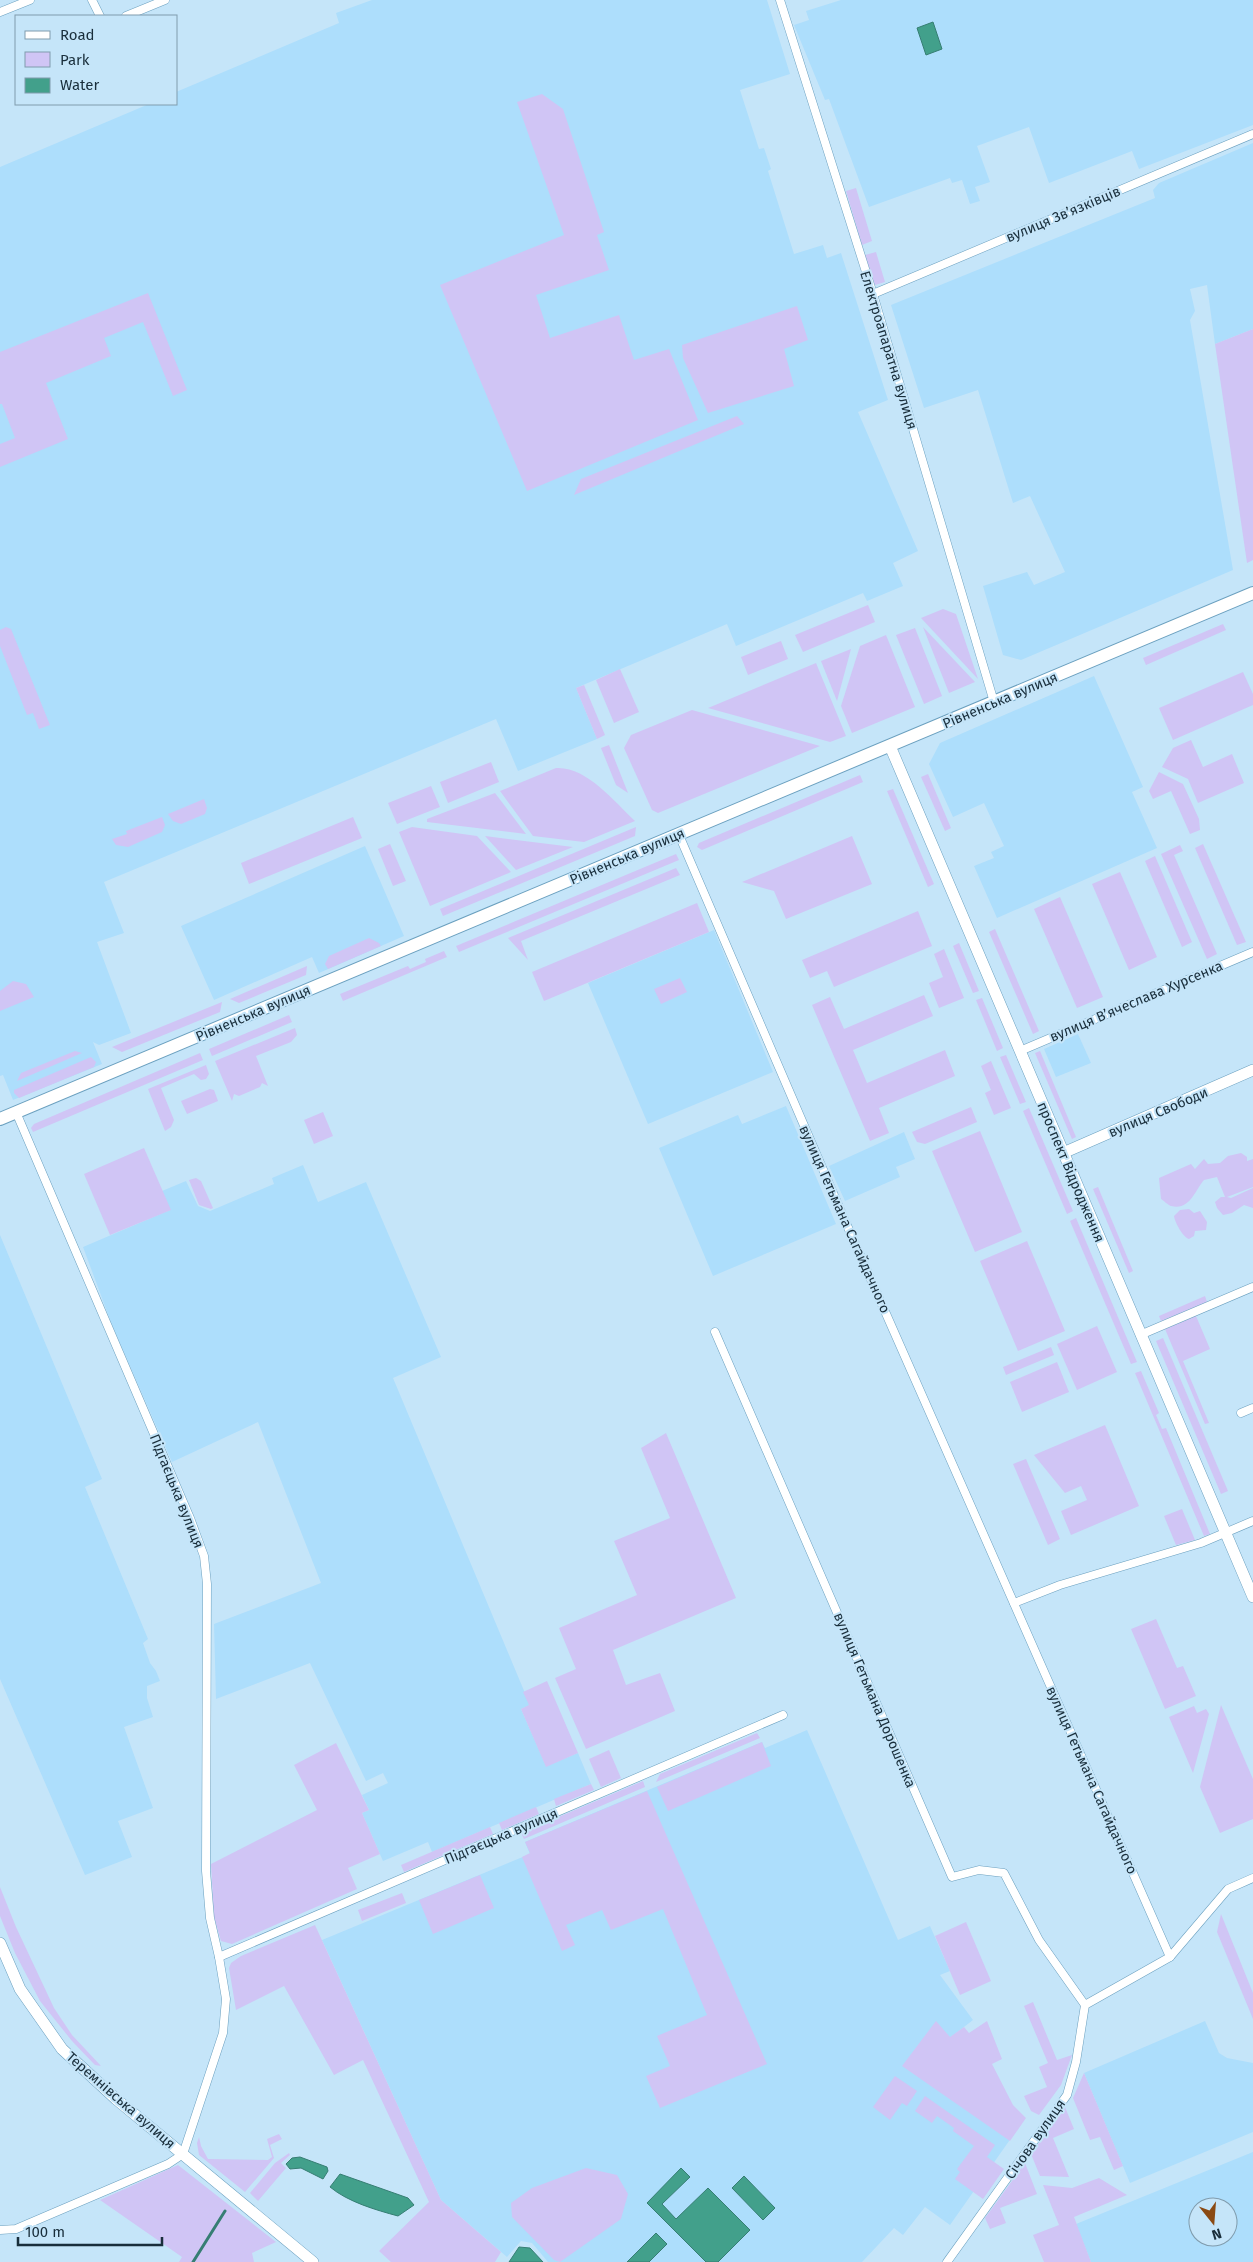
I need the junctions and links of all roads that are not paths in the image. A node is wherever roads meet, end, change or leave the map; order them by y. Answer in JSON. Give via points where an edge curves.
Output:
{"nodes":[{"id":1,"x":30,"y":0,"type":"edge"},
{"id":2,"x":92,"y":0,"type":"edge"},
{"id":3,"x":165,"y":0,"type":"edge"},
{"id":4,"x":780,"y":0,"type":"edge"},
{"id":5,"x":0,"y":12,"type":"edge"},
{"id":6,"x":100,"y":15,"type":"edge"},
{"id":7,"x":128,"y":15,"type":"edge"},
{"id":8,"x":1253,"y":134,"type":"edge"},
{"id":9,"x":873,"y":294,"type":"junction"},
{"id":10,"x":1253,"y":593,"type":"edge"},
{"id":11,"x":994,"y":702,"type":"junction"},
{"id":12,"x":890,"y":746,"type":"junction"},
{"id":13,"x":679,"y":834,"type":"junction"},
{"id":14,"x":1253,"y":952,"type":"edge"},
{"id":15,"x":1020,"y":1051,"type":"junction"},
{"id":16,"x":1253,"y":1070,"type":"edge"},
{"id":17,"x":16,"y":1112,"type":"junction"},
{"id":18,"x":0,"y":1118,"type":"edge"},
{"id":19,"x":1063,"y":1153,"type":"junction"},
{"id":20,"x":1253,"y":1287,"type":"edge"},
{"id":21,"x":715,"y":1332,"type":"dead end"},
{"id":22,"x":1140,"y":1334,"type":"junction"},
{"id":23,"x":1253,"y":1408,"type":"edge"},
{"id":24,"x":1241,"y":1413,"type":"dead end"},
{"id":25,"x":1253,"y":1521,"type":"edge"},
{"id":26,"x":1225,"y":1533,"type":"junction"},
{"id":27,"x":1253,"y":1597,"type":"edge"},
{"id":28,"x":1014,"y":1603,"type":"junction"},
{"id":29,"x":783,"y":1715,"type":"dead end"},
{"id":30,"x":1253,"y":1878,"type":"edge"},
{"id":31,"x":0,"y":1943,"type":"edge"},
{"id":32,"x":219,"y":1957,"type":"junction"},
{"id":33,"x":1170,"y":1957,"type":"junction"},
{"id":34,"x":1084,"y":2006,"type":"junction"},
{"id":35,"x":183,"y":2154,"type":"junction"},
{"id":36,"x":0,"y":2230,"type":"edge"},
{"id":37,"x":313,"y":2262,"type":"edge"},
{"id":38,"x":947,"y":2262,"type":"edge"}],
"edges":[{"from":1,"to":5,"type":"street"},
{"from":2,"to":6,"type":"street"},
{"from":3,"to":7,"type":"street"},
{"from":4,"to":9,"type":"street","name":"Електроапаратна вулиця"},
{"from":8,"to":9,"type":"street","name":"вулиця Звʼязківців"},
{"from":9,"to":11,"type":"street","name":"Електроапаратна вулиця"},
{"from":10,"to":11,"type":"main road","name":"Рівненська вулиця"},
{"from":11,"to":12,"type":"main road","name":"Рівненська вулиця"},
{"from":12,"to":13,"type":"main road","name":"Рівненська вулиця"},
{"from":12,"to":15,"type":"main road","name":"проспект Відродження"},
{"from":13,"to":17,"type":"main road","name":"Рівненська вулиця"},
{"from":13,"to":28,"type":"street","name":"вулиця Гетьмана Сагайдачного"},
{"from":14,"to":15,"type":"street","name":"вулиця Вʼячеслава Хурсенка"},
{"from":15,"to":19,"type":"main road","name":"проспект Відродження"},
{"from":16,"to":19,"type":"main road","name":"вулиця Свободи"},
{"from":17,"to":18,"type":"main road","name":"Рівненська вулиця"},
{"from":17,"to":32,"type":"street","name":"Підгаєцька вулиця","via":[[204,1556],[207,1633],[206,1871],[210,1918]]},
{"from":19,"to":22,"type":"main road","name":"проспект Відродження"},
{"from":20,"to":22,"type":"street"},
{"from":21,"to":34,"type":"street","name":"вулиця Гетьмана Дорошенка","via":[[952,1877],[979,1870],[1004,1873],[1039,1940]]},
{"from":22,"to":26,"type":"main road","name":"проспект Відродження"},
{"from":23,"to":24,"type":"street"},
{"from":25,"to":26,"type":"street"},
{"from":26,"to":27,"type":"main road","name":"проспект Відродження"},
{"from":26,"to":28,"type":"street","via":[[1060,1585]]},
{"from":28,"to":33,"type":"street","name":"вулиця Гетьмана Сагайдачного"},
{"from":29,"to":32,"type":"street","name":"Підгаєцька вулиця"},
{"from":30,"to":33,"type":"street","via":[[1228,1889]]},
{"from":31,"to":35,"type":"main road","name":"Теремнівська вулиця","via":[[20,1989],[62,2049]]},
{"from":32,"to":35,"type":"street","name":"Підгаєцька вулиця","via":[[226,1999],[223,2033]]},
{"from":33,"to":34,"type":"street"},
{"from":34,"to":38,"type":"street","name":"Січова вулиця","via":[[1076,2062],[1067,2095]]},
{"from":35,"to":36,"type":"street","name":"Теремнівська вулиця","via":[[168,2164],[16,2229]]},
{"from":35,"to":37,"type":"main road","name":"Теремнівська вулиця"}]}
